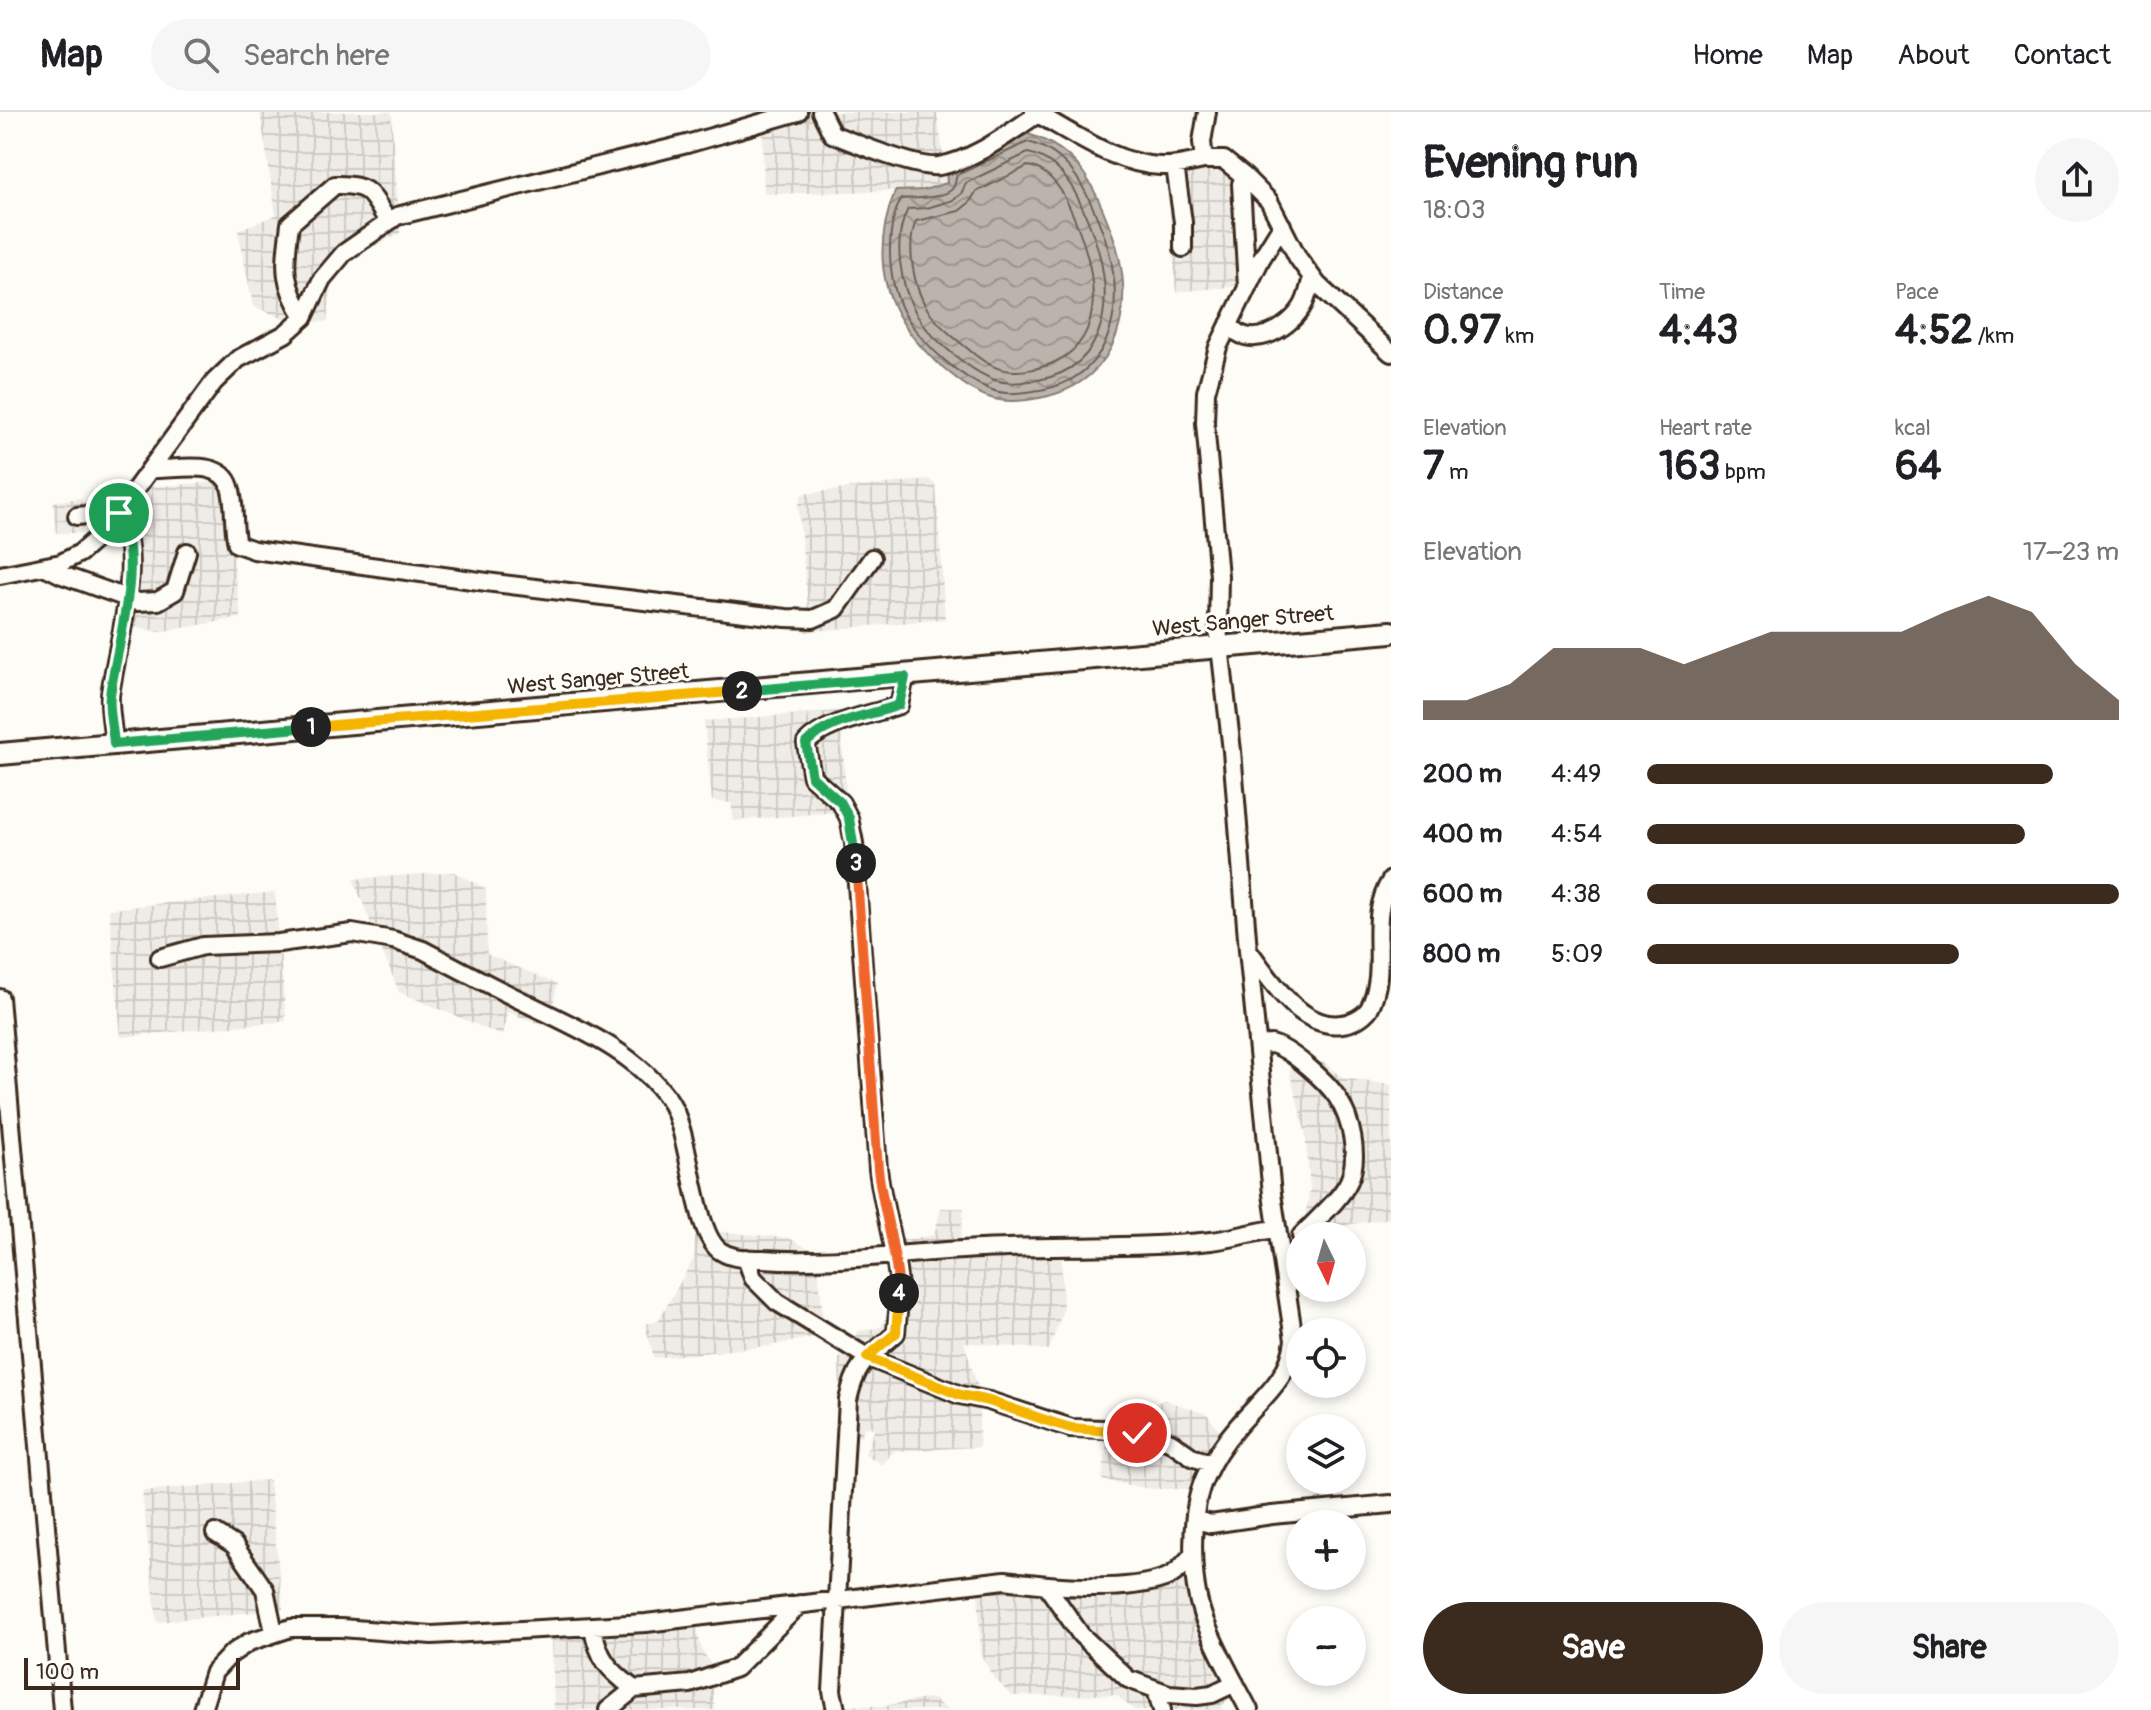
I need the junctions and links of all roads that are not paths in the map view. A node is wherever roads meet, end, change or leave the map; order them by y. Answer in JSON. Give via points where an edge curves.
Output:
{"nodes":[{"id":1,"x":798,"y":112,"type":"edge"},
{"id":2,"x":821,"y":112,"type":"edge"},
{"id":3,"x":1207,"y":112,"type":"edge"},
{"id":4,"x":1036,"y":113,"type":"edge"},
{"id":5,"x":1204,"y":160,"type":"junction"},
{"id":6,"x":1175,"y":166,"type":"junction"},
{"id":7,"x":1245,"y":177,"type":"junction"},
{"id":8,"x":388,"y":222,"type":"junction"},
{"id":9,"x":1282,"y":225,"type":"junction"},
{"id":10,"x":1183,"y":248,"type":"dead end"},
{"id":11,"x":1312,"y":277,"type":"junction"},
{"id":12,"x":1247,"y":289,"type":"junction"},
{"id":13,"x":304,"y":317,"type":"junction"},
{"id":14,"x":1229,"y":324,"type":"junction"},
{"id":15,"x":1391,"y":353,"type":"edge"},
{"id":16,"x":150,"y":469,"type":"junction"},
{"id":17,"x":77,"y":516,"type":"dead end"},
{"id":18,"x":115,"y":517,"type":"junction"},
{"id":19,"x":187,"y":552,"type":"dead end"},
{"id":20,"x":872,"y":558,"type":"dead end"},
{"id":21,"x":46,"y":567,"type":"junction"},
{"id":22,"x":0,"y":575,"type":"edge"},
{"id":23,"x":127,"y":597,"type":"junction"},
{"id":24,"x":1391,"y":632,"type":"edge"},
{"id":25,"x":1220,"y":648,"type":"junction"},
{"id":26,"x":905,"y":677,"type":"junction"},
{"id":27,"x":114,"y":744,"type":"junction"},
{"id":28,"x":0,"y":754,"type":"edge"},
{"id":29,"x":1391,"y":880,"type":"edge"},
{"id":30,"x":1248,"y":950,"type":"junction"},
{"id":31,"x":160,"y":958,"type":"dead end"},
{"id":32,"x":0,"y":998,"type":"edge"},
{"id":33,"x":1259,"y":1045,"type":"junction"},
{"id":34,"x":1314,"y":1222,"type":"edge"},
{"id":35,"x":1277,"y":1229,"type":"junction"},
{"id":36,"x":1286,"y":1246,"type":"edge"},
{"id":37,"x":1280,"y":1251,"type":"junction"},
{"id":38,"x":895,"y":1254,"type":"junction"},
{"id":39,"x":746,"y":1258,"type":"junction"},
{"id":40,"x":867,"y":1357,"type":"junction"},
{"id":41,"x":1212,"y":1463,"type":"junction"},
{"id":42,"x":1391,"y":1504,"type":"edge"},
{"id":43,"x":1196,"y":1520,"type":"junction"},
{"id":44,"x":215,"y":1533,"type":"dead end"},
{"id":45,"x":1193,"y":1554,"type":"junction"},
{"id":46,"x":1046,"y":1585,"type":"junction"},
{"id":47,"x":837,"y":1599,"type":"junction"},
{"id":48,"x":800,"y":1604,"type":"junction"},
{"id":49,"x":593,"y":1627,"type":"junction"},
{"id":50,"x":274,"y":1632,"type":"junction"},
{"id":51,"x":1235,"y":1683,"type":"junction"},
{"id":52,"x":634,"y":1689,"type":"junction"},
{"id":53,"x":1156,"y":1690,"type":"junction"},
{"id":54,"x":1211,"y":1702,"type":"edge"},
{"id":55,"x":62,"y":1710,"type":"edge"},
{"id":56,"x":202,"y":1710,"type":"edge"},
{"id":57,"x":608,"y":1710,"type":"edge"},
{"id":58,"x":836,"y":1710,"type":"edge"},
{"id":59,"x":1162,"y":1710,"type":"edge"},
{"id":60,"x":1249,"y":1710,"type":"edge"}],
"edges":[{"from":1,"to":8,"type":"street"},
{"from":2,"to":4,"type":"street","via":[[832,134],[937,167],[973,154]]},
{"from":3,"to":5,"type":"street"},
{"from":4,"to":6,"type":"street","via":[[1116,156]]},
{"from":5,"to":6,"type":"street"},
{"from":5,"to":7,"type":"street","via":[[1224,160]]},
{"from":6,"to":10,"type":"street"},
{"from":7,"to":9,"type":"street","via":[[1269,201]]},
{"from":7,"to":12,"type":"street","via":[[1241,184]]},
{"from":8,"to":13,"type":"street","via":[[344,253],[322,279]]},
{"from":8,"to":13,"type":"street","via":[[369,190],[355,184],[335,185],[290,224],[286,276]]},
{"from":9,"to":11,"type":"street"},
{"from":9,"to":12,"type":"street"},
{"from":11,"to":14,"type":"street","via":[[1301,309],[1276,332],[1245,337]]},
{"from":11,"to":15,"type":"street"},
{"from":12,"to":14,"type":"street"},
{"from":13,"to":16,"type":"street","via":[[285,334],[238,359],[214,382]]},
{"from":14,"to":25,"type":"street","via":[[1206,392]]},
{"from":16,"to":18,"type":"street"},
{"from":16,"to":20,"type":"street","via":[[221,472],[230,486],[237,544],[254,550],[569,593],[813,619],[836,609]]},
{"from":17,"to":18,"type":"street"},
{"from":18,"to":21,"type":"street","via":[[80,553]]},
{"from":18,"to":23,"type":"street","via":[[127,528]]},
{"from":19,"to":23,"type":"street","via":[[175,591],[158,601]]},
{"from":21,"to":22,"type":"street"},
{"from":21,"to":23,"type":"street"},
{"from":23,"to":27,"type":"street","via":[[110,697]]},
{"from":24,"to":25,"type":"main road","name":"West Sanger Street"},
{"from":25,"to":26,"type":"main road","name":"West Sanger Street"},
{"from":25,"to":30,"type":"street"},
{"from":26,"to":27,"type":"main road","name":"West Sanger Street"},
{"from":26,"to":38,"type":"street","via":[[899,705],[823,728],[806,743],[812,777],[841,803],[854,843],[878,1169]]},
{"from":27,"to":28,"type":"main road","name":"West Sanger Street"},
{"from":29,"to":30,"type":"street","via":[[1382,899],[1387,968],[1382,987],[1364,1014],[1346,1024],[1315,1021],[1300,1010]]},
{"from":30,"to":33,"type":"street"},
{"from":31,"to":39,"type":"street","via":[[203,946],[352,933],[393,940],[423,950],[611,1046],[642,1069],[671,1103],[684,1134],[710,1243],[722,1253]]},
{"from":32,"to":55,"type":"street"},
{"from":33,"to":34,"type":"street","via":[[1286,1050],[1320,1078],[1338,1098],[1350,1128],[1350,1180]]},
{"from":33,"to":35,"type":"street"},
{"from":35,"to":37,"type":"street"},
{"from":35,"to":38,"type":"street","via":[[1175,1244]]},
{"from":36,"to":37,"type":"street"},
{"from":37,"to":41,"type":"street","via":[[1293,1328],[1292,1355],[1285,1374]]},
{"from":38,"to":39,"type":"street","via":[[811,1262]]},
{"from":38,"to":40,"type":"street","via":[[896,1333]]},
{"from":39,"to":40,"type":"street","via":[[753,1278],[777,1302]]},
{"from":40,"to":41,"type":"street","via":[[960,1395],[1071,1428],[1157,1436]]},
{"from":40,"to":47,"type":"street","via":[[853,1375],[848,1400]]},
{"from":41,"to":43,"type":"street","via":[[1203,1479]]},
{"from":42,"to":43,"type":"street","via":[[1226,1523]]},
{"from":43,"to":45,"type":"street"},
{"from":44,"to":50,"type":"street","via":[[234,1545],[265,1590]]},
{"from":45,"to":46,"type":"street","via":[[1167,1578],[1136,1584]]},
{"from":45,"to":51,"type":"street","via":[[1203,1614]]},
{"from":46,"to":47,"type":"street","via":[[1005,1580]]},
{"from":46,"to":53,"type":"street","via":[[1081,1635],[1128,1679]]},
{"from":47,"to":48,"type":"street"},
{"from":47,"to":58,"type":"street","via":[[832,1691]]},
{"from":48,"to":49,"type":"street"},
{"from":48,"to":52,"type":"street","via":[[736,1668],[690,1684]]},
{"from":49,"to":50,"type":"street","via":[[446,1635],[341,1628]]},
{"from":49,"to":52,"type":"street","via":[[609,1670]]},
{"from":50,"to":56,"type":"street","via":[[249,1642],[214,1672]]},
{"from":51,"to":54,"type":"street"},
{"from":51,"to":60,"type":"street"},
{"from":52,"to":57,"type":"street"},
{"from":53,"to":54,"type":"street"},
{"from":53,"to":59,"type":"street"}]}
